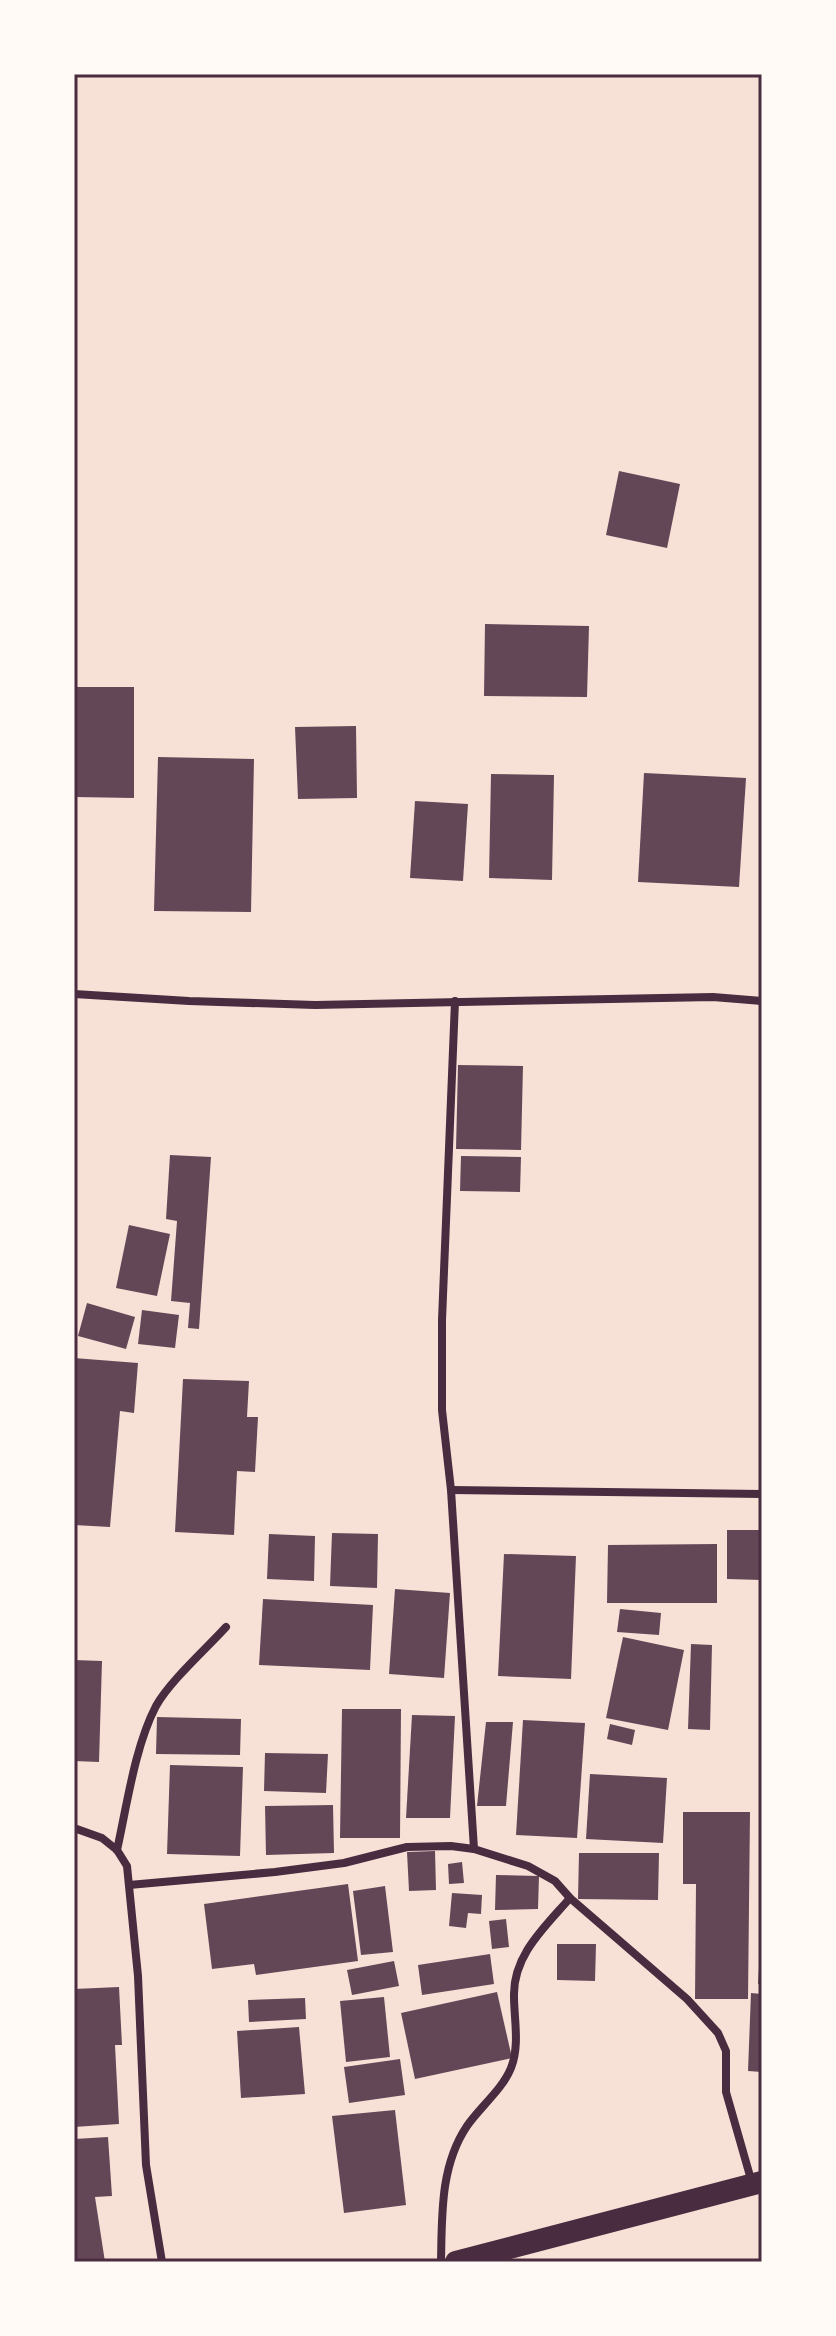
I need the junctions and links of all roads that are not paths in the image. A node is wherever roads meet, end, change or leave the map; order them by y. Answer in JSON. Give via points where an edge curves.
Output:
{"nodes":[{"id":1,"x":74,"y":994,"type":"edge"},
{"id":2,"x":455,"y":1001,"type":"junction"},
{"id":3,"x":762,"y":1001,"type":"edge"},
{"id":4,"x":451,"y":1490,"type":"junction"},
{"id":5,"x":762,"y":1494,"type":"edge"},
{"id":6,"x":226,"y":1627,"type":"dead end"},
{"id":7,"x":74,"y":1828,"type":"edge"},
{"id":8,"x":474,"y":1849,"type":"junction"},
{"id":9,"x":117,"y":1850,"type":"junction"},
{"id":10,"x":129,"y":1885,"type":"junction"},
{"id":11,"x":570,"y":1898,"type":"junction"},
{"id":12,"x":757,"y":2183,"type":"edge"},
{"id":13,"x":162,"y":2262,"type":"edge"},
{"id":14,"x":441,"y":2262,"type":"edge"},
{"id":15,"x":456,"y":2262,"type":"edge"}],
"edges":[{"from":1,"to":2,"type":"street","via":[[315,1005]]},
{"from":2,"to":3,"type":"street"},
{"from":2,"to":4,"type":"street","via":[[442,1320],[442,1410]]},
{"from":4,"to":5,"type":"street"},
{"from":4,"to":8,"type":"street"},
{"from":6,"to":9,"type":"street","via":[[158,1703],[144,1732]]},
{"from":7,"to":9,"type":"street"},
{"from":8,"to":10,"type":"street","via":[[407,1847],[344,1863]]},
{"from":8,"to":11,"type":"street","via":[[528,1866],[555,1881]]},
{"from":9,"to":10,"type":"street","via":[[127,1866]]},
{"from":10,"to":13,"type":"street","via":[[146,2165]]},
{"from":11,"to":12,"type":"street","via":[[687,1999],[718,2033],[726,2051],[726,2092]]},
{"from":11,"to":14,"type":"street","via":[[521,1961],[514,1992],[512,2065],[456,2147],[443,2202]]},
{"from":12,"to":15,"type":"highway"}]}
